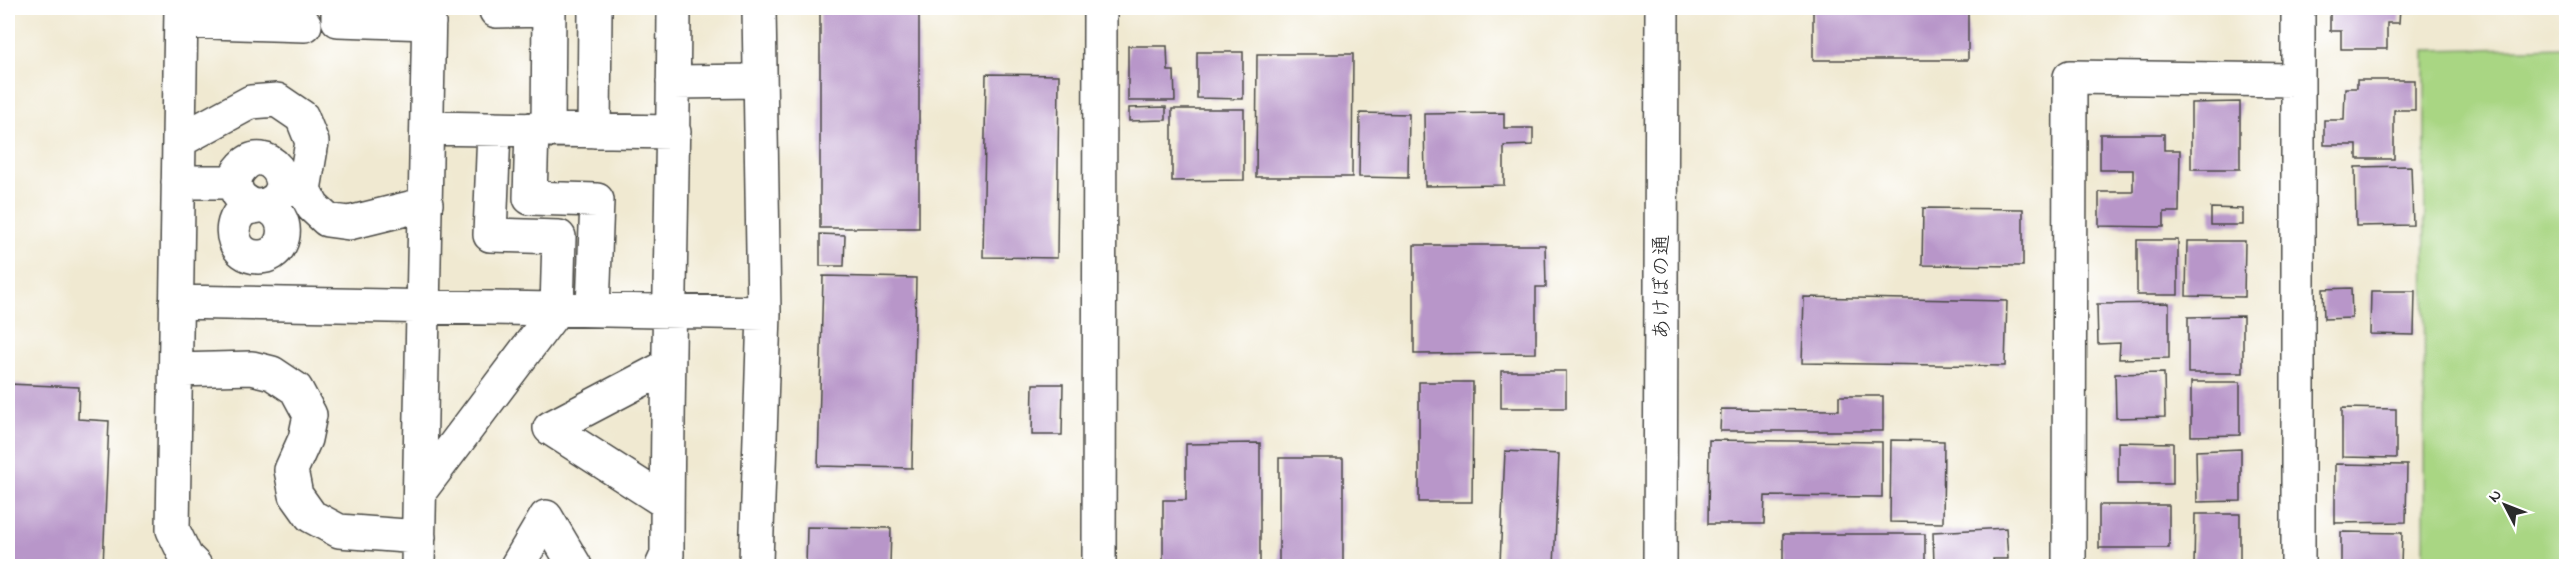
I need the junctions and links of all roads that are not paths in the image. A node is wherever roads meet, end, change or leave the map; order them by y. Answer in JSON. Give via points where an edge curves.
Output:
{"nodes":[{"id":1,"x":338,"y":8,"type":"edge"},
{"id":2,"x":595,"y":8,"type":"edge"},
{"id":3,"x":674,"y":8,"type":"edge"},
{"id":4,"x":759,"y":8,"type":"edge"},
{"id":5,"x":1100,"y":8,"type":"edge"},
{"id":6,"x":1662,"y":8,"type":"edge"},
{"id":7,"x":2298,"y":8,"type":"edge"},
{"id":8,"x":549,"y":9,"type":"edge"},
{"id":9,"x":496,"y":11,"type":"dead end"},
{"id":10,"x":181,"y":14,"type":"edge"},
{"id":11,"x":429,"y":15,"type":"edge"},
{"id":12,"x":261,"y":16,"type":"edge"},
{"id":13,"x":306,"y":25,"type":"dead end"},
{"id":14,"x":2298,"y":80,"type":"junction"},
{"id":15,"x":760,"y":81,"type":"junction"},
{"id":16,"x":674,"y":82,"type":"junction"},
{"id":17,"x":427,"y":128,"type":"junction"},
{"id":18,"x":494,"y":129,"type":"junction"},
{"id":19,"x":540,"y":130,"type":"junction"},
{"id":20,"x":594,"y":131,"type":"junction"},
{"id":21,"x":674,"y":132,"type":"junction"},
{"id":22,"x":179,"y":141,"type":"junction"},
{"id":23,"x":178,"y":182,"type":"junction"},
{"id":24,"x":426,"y":204,"type":"junction"},
{"id":25,"x":176,"y":302,"type":"junction"},
{"id":26,"x":257,"y":303,"type":"junction"},
{"id":27,"x":424,"y":306,"type":"junction"},
{"id":28,"x":557,"y":309,"type":"junction"},
{"id":29,"x":593,"y":309,"type":"junction"},
{"id":30,"x":668,"y":311,"type":"junction"},
{"id":31,"x":764,"y":313,"type":"junction"},
{"id":32,"x":668,"y":366,"type":"junction"},
{"id":33,"x":176,"y":370,"type":"junction"},
{"id":34,"x":420,"y":491,"type":"junction"},
{"id":35,"x":667,"y":503,"type":"junction"},
{"id":36,"x":418,"y":552,"type":"edge"},
{"id":37,"x":195,"y":567,"type":"edge"},
{"id":38,"x":517,"y":567,"type":"edge"},
{"id":39,"x":575,"y":567,"type":"edge"},
{"id":40,"x":662,"y":567,"type":"edge"},
{"id":41,"x":753,"y":567,"type":"edge"},
{"id":42,"x":1099,"y":567,"type":"edge"},
{"id":43,"x":1660,"y":567,"type":"edge"},
{"id":44,"x":2069,"y":567,"type":"edge"},
{"id":45,"x":2298,"y":567,"type":"edge"}],
"edges":[{"from":1,"to":11,"type":"street","via":[[338,20]]},
{"from":2,"to":20,"type":"street"},
{"from":3,"to":16,"type":"street"},
{"from":4,"to":15,"type":"street"},
{"from":5,"to":42,"type":"street"},
{"from":6,"to":43,"type":"street","name":"あけぼの通"},
{"from":7,"to":14,"type":"street"},
{"from":8,"to":9,"type":"street"},
{"from":8,"to":19,"type":"street"},
{"from":10,"to":12,"type":"street"},
{"from":10,"to":22,"type":"street"},
{"from":11,"to":17,"type":"street"},
{"from":12,"to":13,"type":"street"},
{"from":14,"to":44,"type":"street","via":[[2070,77]]},
{"from":14,"to":45,"type":"street"},
{"from":15,"to":16,"type":"street"},
{"from":15,"to":31,"type":"street"},
{"from":16,"to":21,"type":"street"},
{"from":17,"to":18,"type":"street"},
{"from":17,"to":24,"type":"street"},
{"from":18,"to":19,"type":"street"},
{"from":18,"to":28,"type":"street","via":[[490,235],[559,237]]},
{"from":19,"to":20,"type":"street"},
{"from":19,"to":29,"type":"street","via":[[530,198],[597,200]]},
{"from":20,"to":21,"type":"street"},
{"from":21,"to":30,"type":"street"},
{"from":22,"to":23,"type":"street"},
{"from":22,"to":24,"type":"street","via":[[251,102],[277,100],[302,117],[312,142],[304,190],[313,207],[327,220],[349,223]]},
{"from":23,"to":25,"type":"street"},
{"from":23,"to":26,"type":"street","via":[[252,198],[233,225],[234,241],[243,253],[258,257]]},
{"from":24,"to":27,"type":"street"},
{"from":25,"to":26,"type":"street"},
{"from":25,"to":33,"type":"street"},
{"from":26,"to":27,"type":"street"},
{"from":27,"to":28,"type":"street"},
{"from":27,"to":34,"type":"street"},
{"from":28,"to":29,"type":"street"},
{"from":28,"to":34,"type":"street","via":[[490,376]]},
{"from":29,"to":30,"type":"street"},
{"from":30,"to":31,"type":"street"},
{"from":30,"to":32,"type":"street"},
{"from":31,"to":41,"type":"street"},
{"from":32,"to":35,"type":"street"},
{"from":32,"to":35,"type":"street","via":[[550,428]]},
{"from":33,"to":36,"type":"street","via":[[252,368],[272,373],[296,389],[309,415],[305,440],[291,470],[296,495],[311,516],[339,531]]},
{"from":33,"to":37,"type":"street","via":[[173,530]]},
{"from":34,"to":36,"type":"street"},
{"from":35,"to":40,"type":"street","via":[[667,555]]},
{"from":38,"to":39,"type":"street","via":[[546,517]]}]}
